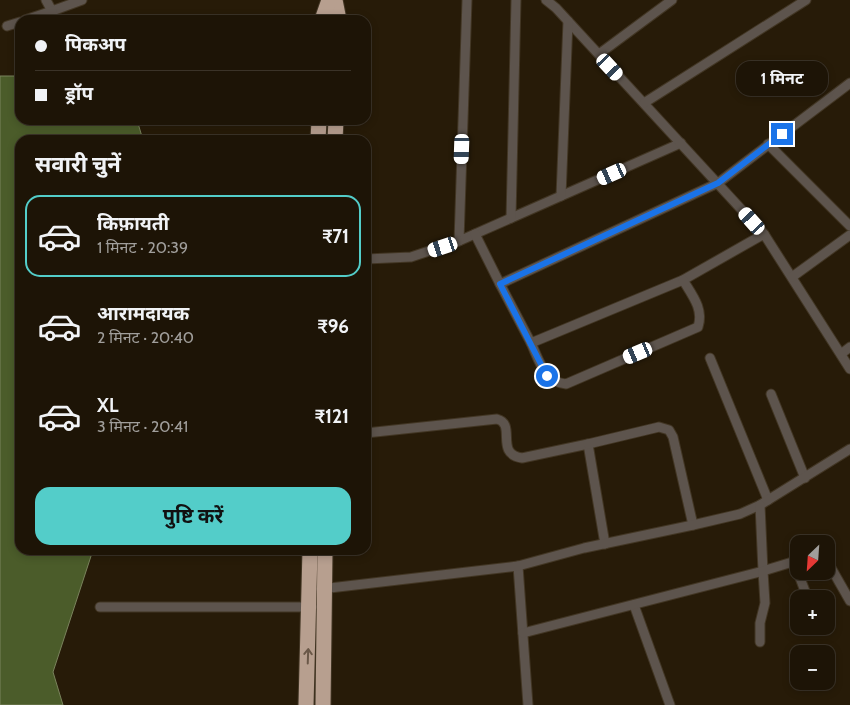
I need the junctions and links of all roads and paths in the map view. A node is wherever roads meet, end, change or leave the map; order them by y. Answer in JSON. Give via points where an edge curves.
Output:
{"nodes":[{"id":1,"x":46,"y":0,"type":"edge"},
{"id":2,"x":82,"y":0,"type":"edge"},
{"id":3,"x":328,"y":0,"type":"edge"},
{"id":4,"x":335,"y":0,"type":"edge"},
{"id":5,"x":467,"y":0,"type":"edge"},
{"id":6,"x":516,"y":0,"type":"edge"},
{"id":7,"x":546,"y":0,"type":"edge"},
{"id":8,"x":563,"y":0,"type":"edge"},
{"id":9,"x":672,"y":0,"type":"edge"},
{"id":10,"x":806,"y":0,"type":"edge"},
{"id":11,"x":556,"y":8,"type":"junction"},
{"id":12,"x":52,"y":11,"type":"junction"},
{"id":13,"x":40,"y":15,"type":"edge"},
{"id":14,"x":324,"y":15,"type":"edge"},
{"id":15,"x":337,"y":15,"type":"edge"},
{"id":16,"x":568,"y":21,"type":"junction"},
{"id":17,"x":15,"y":24,"type":"edge"},
{"id":18,"x":7,"y":26,"type":"dead end"},
{"id":19,"x":599,"y":54,"type":"junction"},
{"id":20,"x":850,"y":84,"type":"edge"},
{"id":21,"x":644,"y":104,"type":"junction"},
{"id":22,"x":681,"y":143,"type":"junction"},
{"id":23,"x":768,"y":144,"type":"junction"},
{"id":24,"x":718,"y":183,"type":"junction"},
{"id":25,"x":561,"y":196,"type":"junction"},
{"id":26,"x":511,"y":218,"type":"junction"},
{"id":27,"x":850,"y":226,"type":"edge"},
{"id":28,"x":476,"y":234,"type":"junction"},
{"id":29,"x":764,"y":234,"type":"junction"},
{"id":30,"x":850,"y":235,"type":"edge"},
{"id":31,"x":459,"y":242,"type":"junction"},
{"id":32,"x":371,"y":259,"type":"edge"},
{"id":33,"x":792,"y":278,"type":"junction"},
{"id":34,"x":683,"y":280,"type":"junction"},
{"id":35,"x":500,"y":284,"type":"junction"},
{"id":36,"x":531,"y":344,"type":"junction"},
{"id":37,"x":850,"y":347,"type":"edge"},
{"id":38,"x":841,"y":354,"type":"junction"},
{"id":39,"x":710,"y":358,"type":"dead end"},
{"id":40,"x":850,"y":369,"type":"edge"},
{"id":41,"x":771,"y":394,"type":"dead end"},
{"id":42,"x":371,"y":432,"type":"edge"},
{"id":43,"x":588,"y":444,"type":"junction"},
{"id":44,"x":850,"y":449,"type":"edge"},
{"id":45,"x":805,"y":478,"type":"junction"},
{"id":46,"x":764,"y":503,"type":"junction"},
{"id":47,"x":693,"y":526,"type":"junction"},
{"id":48,"x":605,"y":544,"type":"junction"},
{"id":49,"x":311,"y":555,"type":"edge"},
{"id":50,"x":325,"y":555,"type":"edge"},
{"id":51,"x":790,"y":563,"type":"edge"},
{"id":52,"x":518,"y":566,"type":"junction"},
{"id":53,"x":763,"y":571,"type":"junction"},
{"id":54,"x":835,"y":575,"type":"edge"},
{"id":55,"x":317,"y":589,"type":"junction"},
{"id":56,"x":850,"y":601,"type":"edge"},
{"id":57,"x":634,"y":605,"type":"junction"},
{"id":58,"x":100,"y":607,"type":"dead end"},
{"id":59,"x":317,"y":608,"type":"junction"},
{"id":60,"x":523,"y":633,"type":"junction"},
{"id":61,"x":760,"y":642,"type":"dead end"},
{"id":62,"x":306,"y":705,"type":"edge"},
{"id":63,"x":323,"y":705,"type":"edge"},
{"id":64,"x":528,"y":705,"type":"edge"},
{"id":65,"x":670,"y":705,"type":"edge"}],
"edges":[{"from":1,"to":12,"type":"street"},
{"from":2,"to":12,"type":"street"},
{"from":3,"to":14,"type":"highway"},
{"from":4,"to":15,"type":"highway"},
{"from":5,"to":31,"type":"street"},
{"from":6,"to":26,"type":"street"},
{"from":7,"to":11,"type":"street"},
{"from":8,"to":11,"type":"street"},
{"from":9,"to":19,"type":"street"},
{"from":10,"to":21,"type":"street"},
{"from":11,"to":16,"type":"street"},
{"from":12,"to":13,"type":"street"},
{"from":16,"to":19,"type":"street"},
{"from":16,"to":25,"type":"street"},
{"from":17,"to":18,"type":"street"},
{"from":19,"to":21,"type":"street"},
{"from":20,"to":23,"type":"street"},
{"from":21,"to":22,"type":"street"},
{"from":22,"to":24,"type":"street"},
{"from":22,"to":25,"type":"street"},
{"from":23,"to":24,"type":"street"},
{"from":23,"to":27,"type":"street"},
{"from":24,"to":29,"type":"street"},
{"from":24,"to":35,"type":"street"},
{"from":25,"to":26,"type":"street"},
{"from":26,"to":28,"type":"street"},
{"from":28,"to":31,"type":"street"},
{"from":28,"to":35,"type":"street"},
{"from":29,"to":33,"type":"street"},
{"from":29,"to":34,"type":"street"},
{"from":30,"to":33,"type":"street"},
{"from":31,"to":32,"type":"street","via":[[411,257]]},
{"from":33,"to":38,"type":"street"},
{"from":34,"to":36,"type":"street"},
{"from":34,"to":36,"type":"street","via":[[701,311],[698,327],[566,384],[558,384],[547,376]]},
{"from":35,"to":36,"type":"street"},
{"from":37,"to":38,"type":"street"},
{"from":38,"to":40,"type":"street"},
{"from":39,"to":46,"type":"street"},
{"from":41,"to":45,"type":"street"},
{"from":42,"to":43,"type":"street","via":[[497,419],[505,424],[508,450],[515,457]]},
{"from":43,"to":47,"type":"street","via":[[659,427],[669,430]]},
{"from":43,"to":48,"type":"street"},
{"from":44,"to":45,"type":"street"},
{"from":45,"to":46,"type":"street"},
{"from":46,"to":47,"type":"street","via":[[740,514]]},
{"from":46,"to":53,"type":"street"},
{"from":47,"to":48,"type":"street"},
{"from":48,"to":52,"type":"street"},
{"from":49,"to":55,"type":"highway"},
{"from":50,"to":55,"type":"highway"},
{"from":51,"to":53,"type":"street"},
{"from":52,"to":55,"type":"street"},
{"from":52,"to":60,"type":"street"},
{"from":53,"to":57,"type":"street"},
{"from":53,"to":61,"type":"street","via":[[765,603]]},
{"from":54,"to":56,"type":"street"},
{"from":55,"to":59,"type":"highway"},
{"from":57,"to":60,"type":"street"},
{"from":57,"to":65,"type":"street"},
{"from":58,"to":59,"type":"street"},
{"from":62,"to":59,"type":"highway","one_way":true},
{"from":59,"to":63,"type":"highway"},
{"from":60,"to":64,"type":"street"}]}
